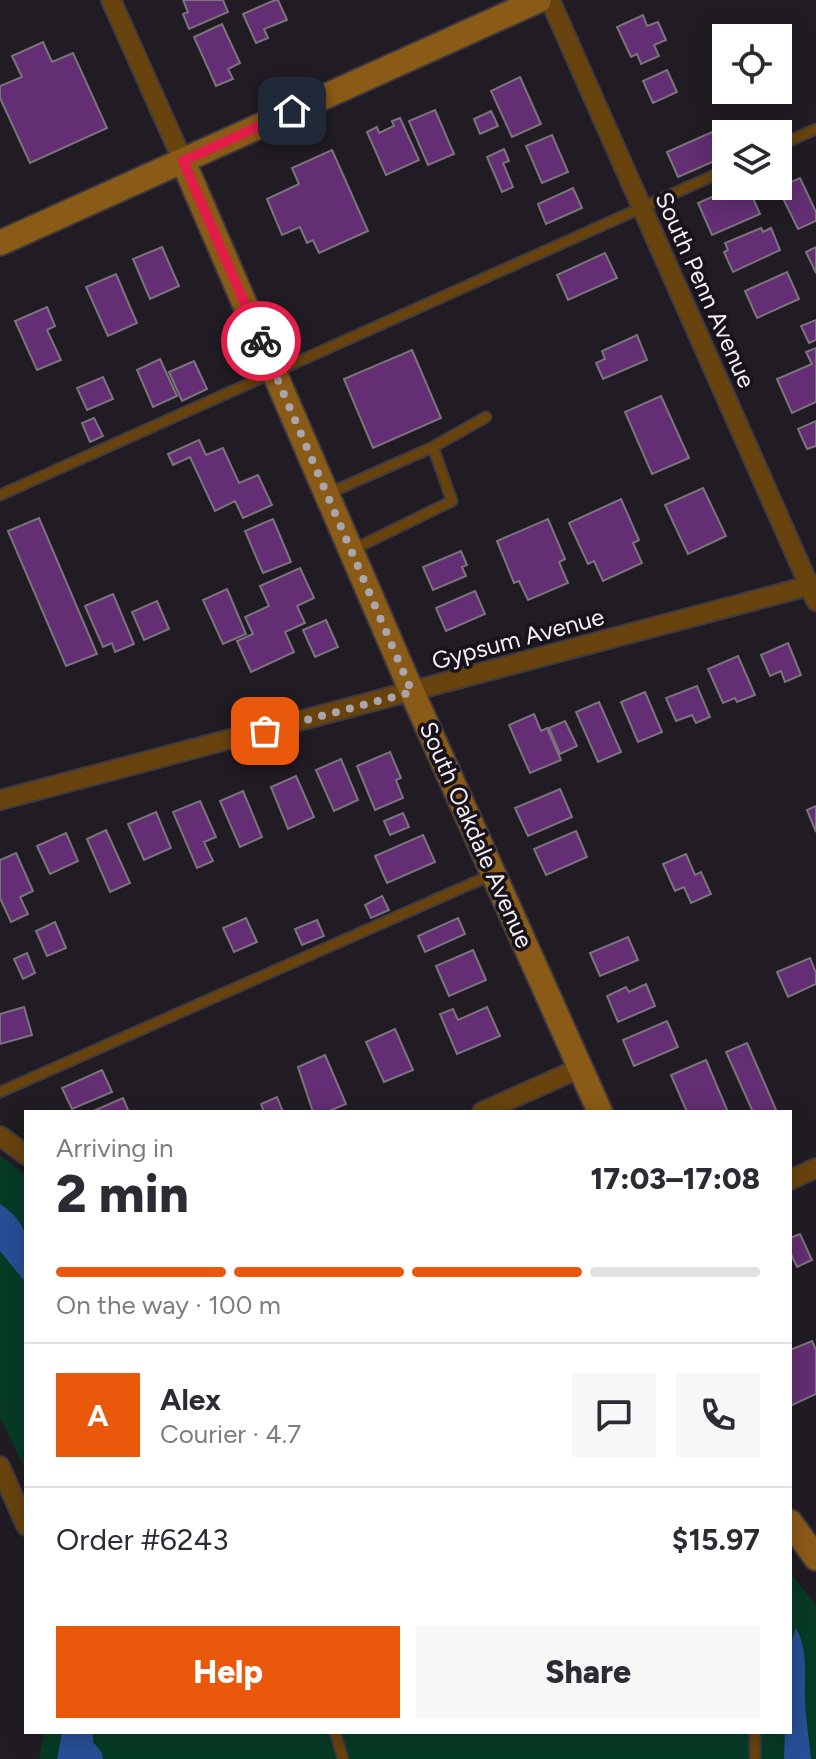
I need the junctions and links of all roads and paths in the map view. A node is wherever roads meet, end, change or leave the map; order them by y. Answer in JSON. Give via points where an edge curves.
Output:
{"nodes":[{"id":1,"x":111,"y":0,"type":"edge"},
{"id":2,"x":539,"y":0,"type":"edge"},
{"id":3,"x":550,"y":0,"type":"edge"},
{"id":4,"x":816,"y":129,"type":"edge"},
{"id":5,"x":792,"y":140,"type":"edge"},
{"id":6,"x":183,"y":161,"type":"junction"},
{"id":7,"x":712,"y":176,"type":"edge"},
{"id":8,"x":642,"y":208,"type":"junction"},
{"id":9,"x":0,"y":243,"type":"edge"},
{"id":10,"x":274,"y":372,"type":"junction"},
{"id":11,"x":486,"y":417,"type":"dead end"},
{"id":12,"x":433,"y":447,"type":"junction"},
{"id":13,"x":327,"y":494,"type":"junction"},
{"id":14,"x":0,"y":495,"type":"edge"},
{"id":15,"x":351,"y":551,"type":"junction"},
{"id":16,"x":814,"y":590,"type":"edge"},
{"id":17,"x":412,"y":692,"type":"junction"},
{"id":18,"x":0,"y":800,"type":"edge"},
{"id":19,"x":493,"y":874,"type":"junction"},
{"id":20,"x":580,"y":1068,"type":"junction"},
{"id":21,"x":0,"y":1092,"type":"edge"},
{"id":22,"x":486,"y":1110,"type":"edge"},
{"id":23,"x":599,"y":1110,"type":"edge"},
{"id":24,"x":0,"y":1136,"type":"edge"},
{"id":25,"x":24,"y":1154,"type":"edge"},
{"id":26,"x":816,"y":1168,"type":"edge"},
{"id":27,"x":792,"y":1179,"type":"edge"},
{"id":28,"x":0,"y":1466,"type":"edge"},
{"id":29,"x":24,"y":1521,"type":"edge"},
{"id":30,"x":792,"y":1525,"type":"edge"},
{"id":31,"x":816,"y":1558,"type":"edge"},
{"id":32,"x":336,"y":1734,"type":"edge"},
{"id":33,"x":755,"y":1734,"type":"edge"},
{"id":34,"x":343,"y":1759,"type":"edge"},
{"id":35,"x":755,"y":1759,"type":"edge"}],
"edges":[{"from":1,"to":6,"type":"street"},
{"from":2,"to":6,"type":"street"},
{"from":3,"to":8,"type":"street","name":"South Penn Avenue"},
{"from":4,"to":5,"type":"lane"},
{"from":6,"to":9,"type":"street"},
{"from":6,"to":10,"type":"street","name":"South Oakdale Avenue"},
{"from":7,"to":8,"type":"lane"},
{"from":8,"to":10,"type":"lane"},
{"from":8,"to":16,"type":"street","name":"South Penn Avenue"},
{"from":10,"to":13,"type":"street","name":"South Oakdale Avenue"},
{"from":10,"to":14,"type":"lane"},
{"from":11,"to":12,"type":"lane"},
{"from":12,"to":13,"type":"lane"},
{"from":12,"to":15,"type":"lane","via":[[452,501]]},
{"from":13,"to":15,"type":"street","name":"South Oakdale Avenue"},
{"from":15,"to":17,"type":"street","name":"South Oakdale Avenue"},
{"from":16,"to":17,"type":"street","name":"Gypsum Avenue"},
{"from":17,"to":18,"type":"street","name":"Gypsum Avenue"},
{"from":17,"to":19,"type":"street","name":"South Oakdale Avenue"},
{"from":19,"to":20,"type":"street","name":"South Oakdale Avenue"},
{"from":19,"to":21,"type":"lane"},
{"from":20,"to":22,"type":"street"},
{"from":20,"to":23,"type":"street","name":"South Oakdale Avenue"},
{"from":24,"to":25,"type":"street"},
{"from":26,"to":27,"type":"street"},
{"from":28,"to":29,"type":"street"},
{"from":30,"to":31,"type":"street"},
{"from":32,"to":34,"type":"lane"},
{"from":33,"to":35,"type":"lane"}]}
